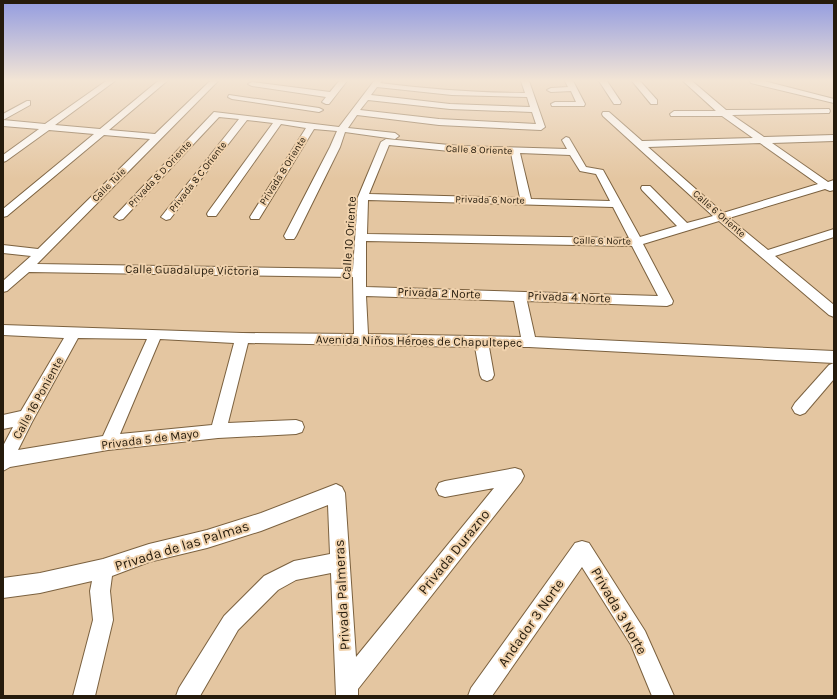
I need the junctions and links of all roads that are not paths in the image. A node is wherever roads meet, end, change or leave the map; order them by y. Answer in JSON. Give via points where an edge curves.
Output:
{"nodes":[{"id":1,"x":66,"y":114,"type":"edge"},
{"id":2,"x":123,"y":114,"type":"edge"},
{"id":3,"x":181,"y":114,"type":"edge"},
{"id":4,"x":217,"y":114,"type":"joint"},
{"id":5,"x":317,"y":114,"type":"edge"},
{"id":6,"x":353,"y":114,"type":"edge"},
{"id":7,"x":368,"y":114,"type":"edge"},
{"id":8,"x":535,"y":114,"type":"edge"},
{"id":9,"x":606,"y":114,"type":"dead end"},
{"id":10,"x":674,"y":114,"type":"dead end"},
{"id":11,"x":725,"y":114,"type":"junction"},
{"id":12,"x":830,"y":114,"type":"edge"},
{"id":13,"x":244,"y":118,"type":"junction"},
{"id":14,"x":278,"y":122,"type":"junction"},
{"id":15,"x":3,"y":123,"type":"edge"},
{"id":16,"x":310,"y":125,"type":"junction"},
{"id":17,"x":46,"y":128,"type":"junction"},
{"id":18,"x":342,"y":129,"type":"junction"},
{"id":19,"x":101,"y":132,"type":"junction"},
{"id":20,"x":157,"y":137,"type":"junction"},
{"id":21,"x":834,"y":138,"type":"edge"},
{"id":22,"x":390,"y":139,"type":"junction"},
{"id":23,"x":566,"y":140,"type":"dead end"},
{"id":24,"x":762,"y":140,"type":"junction"},
{"id":25,"x":641,"y":144,"type":"junction"},
{"id":26,"x":515,"y":151,"type":"junction"},
{"id":27,"x":573,"y":152,"type":"junction"},
{"id":28,"x":3,"y":159,"type":"edge"},
{"id":29,"x":831,"y":186,"type":"edge"},
{"id":30,"x":646,"y":188,"type":"dead end"},
{"id":31,"x":363,"y":197,"type":"junction"},
{"id":32,"x":526,"y":200,"type":"junction"},
{"id":33,"x":616,"y":204,"type":"junction"},
{"id":34,"x":3,"y":214,"type":"edge"},
{"id":35,"x":212,"y":214,"type":"dead end"},
{"id":36,"x":720,"y":216,"type":"junction"},
{"id":37,"x":119,"y":217,"type":"dead end"},
{"id":38,"x":166,"y":217,"type":"dead end"},
{"id":39,"x":255,"y":217,"type":"dead end"},
{"id":40,"x":684,"y":227,"type":"junction"},
{"id":41,"x":834,"y":233,"type":"edge"},
{"id":42,"x":290,"y":236,"type":"dead end"},
{"id":43,"x":361,"y":237,"type":"junction"},
{"id":44,"x":637,"y":242,"type":"junction"},
{"id":45,"x":3,"y":249,"type":"edge"},
{"id":46,"x":40,"y":254,"type":"junction"},
{"id":47,"x":767,"y":254,"type":"junction"},
{"id":48,"x":26,"y":268,"type":"junction"},
{"id":49,"x":359,"y":273,"type":"junction"},
{"id":50,"x":3,"y":288,"type":"edge"},
{"id":51,"x":360,"y":291,"type":"junction"},
{"id":52,"x":519,"y":295,"type":"junction"},
{"id":53,"x":834,"y":312,"type":"edge"},
{"id":54,"x":3,"y":330,"type":"edge"},
{"id":55,"x":74,"y":334,"type":"junction"},
{"id":56,"x":156,"y":334,"type":"junction"},
{"id":57,"x":242,"y":338,"type":"junction"},
{"id":58,"x":361,"y":339,"type":"junction"},
{"id":59,"x":481,"y":342,"type":"junction"},
{"id":60,"x":529,"y":342,"type":"junction"},
{"id":61,"x":834,"y":357,"type":"edge"},
{"id":62,"x":834,"y":369,"type":"edge"},
{"id":63,"x":488,"y":375,"type":"dead end"},
{"id":64,"x":800,"y":408,"type":"dead end"},
{"id":65,"x":26,"y":417,"type":"junction"},
{"id":66,"x":3,"y":422,"type":"edge"},
{"id":67,"x":296,"y":427,"type":"dead end"},
{"id":68,"x":218,"y":431,"type":"junction"},
{"id":69,"x":108,"y":444,"type":"junction"},
{"id":70,"x":4,"y":461,"type":"edge"},
{"id":71,"x":445,"y":490,"type":"dead end"},
{"id":72,"x":336,"y":493,"type":"joint"},
{"id":73,"x":582,"y":550,"type":"joint"},
{"id":74,"x":340,"y":562,"type":"junction"},
{"id":75,"x":104,"y":569,"type":"junction"},
{"id":76,"x":3,"y":588,"type":"edge"},
{"id":77,"x":347,"y":690,"type":"edge"},
{"id":78,"x":84,"y":696,"type":"edge"},
{"id":79,"x":187,"y":696,"type":"edge"},
{"id":80,"x":480,"y":696,"type":"edge"},
{"id":81,"x":663,"y":696,"type":"edge"}],
"edges":[{"from":1,"to":17,"type":"street"},
{"from":2,"to":19,"type":"street"},
{"from":3,"to":20,"type":"street","name":"Calle Tule"},
{"from":4,"to":13,"type":"street","name":"Calle 8 Oriente"},
{"from":4,"to":37,"type":"street","name":"Privada 8 D Oriente"},
{"from":5,"to":16,"type":"street"},
{"from":6,"to":18,"type":"street"},
{"from":7,"to":8,"type":"street","via":[[439,122],[541,127]]},
{"from":9,"to":25,"type":"street","name":"Calle 6 Oriente"},
{"from":10,"to":11,"type":"street"},
{"from":11,"to":12,"type":"street"},
{"from":11,"to":24,"type":"street"},
{"from":13,"to":14,"type":"street","name":"Calle 8 Oriente"},
{"from":13,"to":38,"type":"street","name":"Privada 8 C Oriente"},
{"from":14,"to":16,"type":"street","name":"Calle 8 Oriente"},
{"from":14,"to":35,"type":"street"},
{"from":15,"to":17,"type":"street"},
{"from":16,"to":18,"type":"street","name":"Calle 8 Oriente"},
{"from":16,"to":39,"type":"street","name":"Privada 8 Oriente"},
{"from":17,"to":19,"type":"street"},
{"from":17,"to":28,"type":"street"},
{"from":18,"to":22,"type":"street","name":"Calle 8 Oriente"},
{"from":18,"to":42,"type":"street"},
{"from":19,"to":20,"type":"street"},
{"from":19,"to":34,"type":"street"},
{"from":20,"to":46,"type":"street","name":"Calle Tule"},
{"from":21,"to":24,"type":"street"},
{"from":22,"to":26,"type":"street","name":"Calle 8 Oriente","via":[[439,148]]},
{"from":22,"to":31,"type":"street","name":"Calle 10 Oriente"},
{"from":23,"to":27,"type":"street"},
{"from":24,"to":25,"type":"street"},
{"from":24,"to":29,"type":"street"},
{"from":25,"to":36,"type":"street","name":"Calle 6 Oriente"},
{"from":26,"to":27,"type":"street","name":"Calle 8 Oriente"},
{"from":26,"to":32,"type":"street"},
{"from":27,"to":33,"type":"street","via":[[583,169],[600,172]]},
{"from":29,"to":36,"type":"street","name":"Calle 6 Norte"},
{"from":30,"to":40,"type":"street"},
{"from":31,"to":32,"type":"street","name":"Privada 6 Norte"},
{"from":31,"to":43,"type":"street","name":"Calle 10 Oriente"},
{"from":32,"to":33,"type":"street","name":"Privada 6 Norte"},
{"from":33,"to":44,"type":"street"},
{"from":36,"to":40,"type":"street","name":"Calle 6 Norte"},
{"from":36,"to":47,"type":"street","name":"Calle 6 Oriente"},
{"from":40,"to":44,"type":"street","name":"Calle 6 Norte"},
{"from":41,"to":47,"type":"street"},
{"from":43,"to":44,"type":"street","name":"Calle 6 Norte"},
{"from":43,"to":49,"type":"street","name":"Calle 10 Oriente"},
{"from":44,"to":52,"type":"street","name":"Privada 4 Norte","via":[[667,301]]},
{"from":45,"to":46,"type":"street"},
{"from":46,"to":48,"type":"street","name":"Calle Tule"},
{"from":47,"to":53,"type":"street","name":"Calle 6 Oriente"},
{"from":48,"to":49,"type":"street","name":"Calle Guadalupe Victoria"},
{"from":48,"to":50,"type":"street","name":"Calle Tule"},
{"from":49,"to":51,"type":"street","name":"Calle 10 Oriente"},
{"from":51,"to":52,"type":"street","name":"Privada 2 Norte"},
{"from":51,"to":58,"type":"street","name":"Calle 10 Oriente"},
{"from":52,"to":60,"type":"street","name":"Privada 4 Norte"},
{"from":54,"to":55,"type":"street","name":"Avenida Niños Héroes de Chapultepec"},
{"from":55,"to":56,"type":"street","name":"Avenida Niños Héroes de Chapultepec"},
{"from":55,"to":65,"type":"street","name":"Calle 16 Poniente"},
{"from":56,"to":57,"type":"street","name":"Avenida Niños Héroes de Chapultepec"},
{"from":56,"to":69,"type":"street"},
{"from":57,"to":58,"type":"street","name":"Avenida Niños Héroes de Chapultepec"},
{"from":57,"to":68,"type":"street"},
{"from":58,"to":59,"type":"street","name":"Avenida Niños Héroes de Chapultepec"},
{"from":59,"to":60,"type":"street","name":"Avenida Niños Héroes de Chapultepec"},
{"from":59,"to":63,"type":"street"},
{"from":60,"to":61,"type":"street","name":"Avenida Niños Héroes de Chapultepec"},
{"from":62,"to":64,"type":"street"},
{"from":65,"to":66,"type":"street"},
{"from":65,"to":70,"type":"street","name":"Calle 16 Poniente"},
{"from":67,"to":68,"type":"street","name":"Privada 5 de Mayo"},
{"from":68,"to":69,"type":"street","name":"Privada 5 de Mayo"},
{"from":69,"to":70,"type":"street","name":"Privada 5 de Mayo"},
{"from":71,"to":77,"type":"street","name":"Privada Durazno","via":[[515,476]]},
{"from":72,"to":74,"type":"street","name":"Privada Palmeras"},
{"from":72,"to":75,"type":"street","name":"Privada de las Palmas","via":[[261,522],[208,539],[149,553]]},
{"from":73,"to":80,"type":"street","name":"Andador 3 Norte"},
{"from":73,"to":81,"type":"street","name":"Privada 3 Norte","via":[[638,638]]},
{"from":74,"to":77,"type":"street","name":"Privada Palmeras"},
{"from":74,"to":79,"type":"street","via":[[294,570],[271,583],[231,623]]},
{"from":75,"to":76,"type":"street"},
{"from":75,"to":78,"type":"street","name":"Privada de las Palmas","via":[[100,591],[103,620]]}]}
